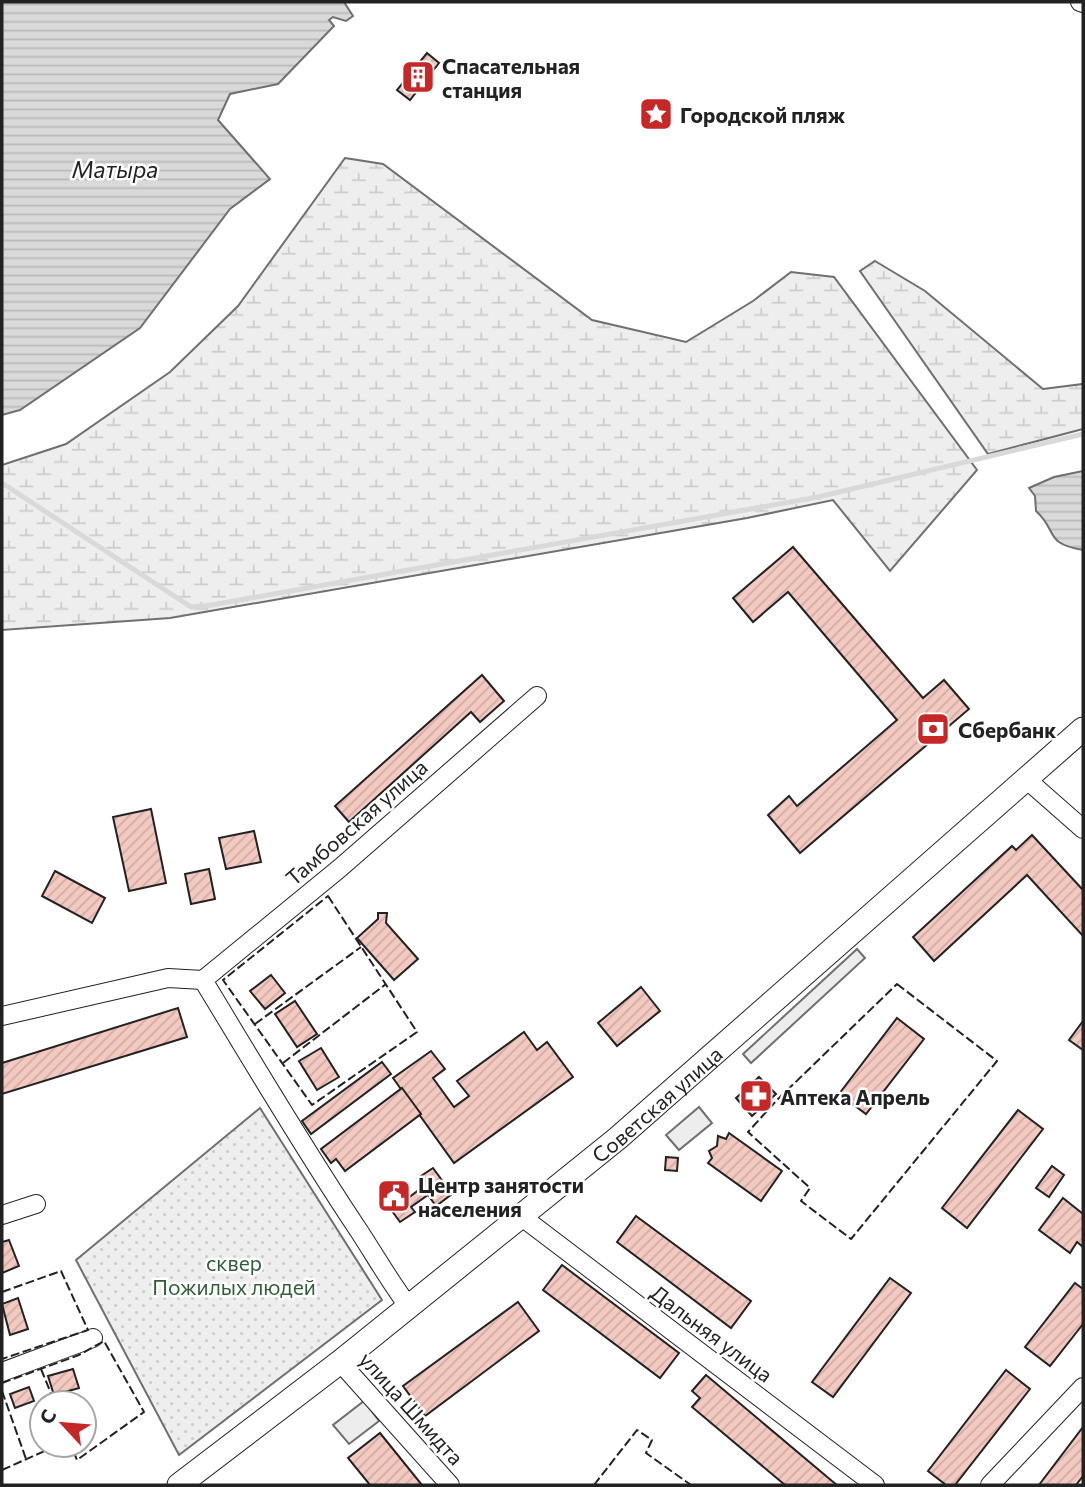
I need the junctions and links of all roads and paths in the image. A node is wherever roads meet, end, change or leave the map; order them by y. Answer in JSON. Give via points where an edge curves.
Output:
{"nodes":[{"id":1,"x":537,"y":696,"type":"dead end"},
{"id":2,"x":1083,"y":729,"type":"edge"},
{"id":3,"x":1025,"y":778,"type":"junction"},
{"id":4,"x":1083,"y":829,"type":"edge"},
{"id":5,"x":203,"y":981,"type":"junction"},
{"id":6,"x":2,"y":1016,"type":"edge"},
{"id":7,"x":36,"y":1204,"type":"dead end"},
{"id":8,"x":2,"y":1216,"type":"edge"},
{"id":9,"x":522,"y":1217,"type":"junction"},
{"id":10,"x":409,"y":1307,"type":"junction"},
{"id":11,"x":93,"y":1338,"type":"dead end"},
{"id":12,"x":340,"y":1362,"type":"junction"},
{"id":13,"x":2,"y":1372,"type":"edge"},
{"id":14,"x":1083,"y":1387,"type":"edge"},
{"id":15,"x":179,"y":1485,"type":"edge"},
{"id":16,"x":450,"y":1485,"type":"edge"},
{"id":17,"x":875,"y":1485,"type":"edge"},
{"id":18,"x":990,"y":1485,"type":"edge"}],
"edges":[{"from":1,"to":5,"type":"street","name":"Тамбовская улица"},
{"from":2,"to":3,"type":"main road","name":"Советская улица"},
{"from":3,"to":4,"type":"street"},
{"from":3,"to":9,"type":"main road","name":"Советская улица","via":[[618,1138]]},
{"from":5,"to":6,"type":"street","via":[[168,978]]},
{"from":5,"to":10,"type":"street"},
{"from":7,"to":8,"type":"street"},
{"from":9,"to":10,"type":"main road","name":"Советская улица"},
{"from":9,"to":17,"type":"street","name":"Дальняя улица"},
{"from":10,"to":12,"type":"main road","name":"Советская улица"},
{"from":11,"to":13,"type":"street"},
{"from":12,"to":15,"type":"main road","name":"Советская улица"},
{"from":12,"to":16,"type":"street","name":"улица Шмидта"},
{"from":14,"to":18,"type":"street"}]}
